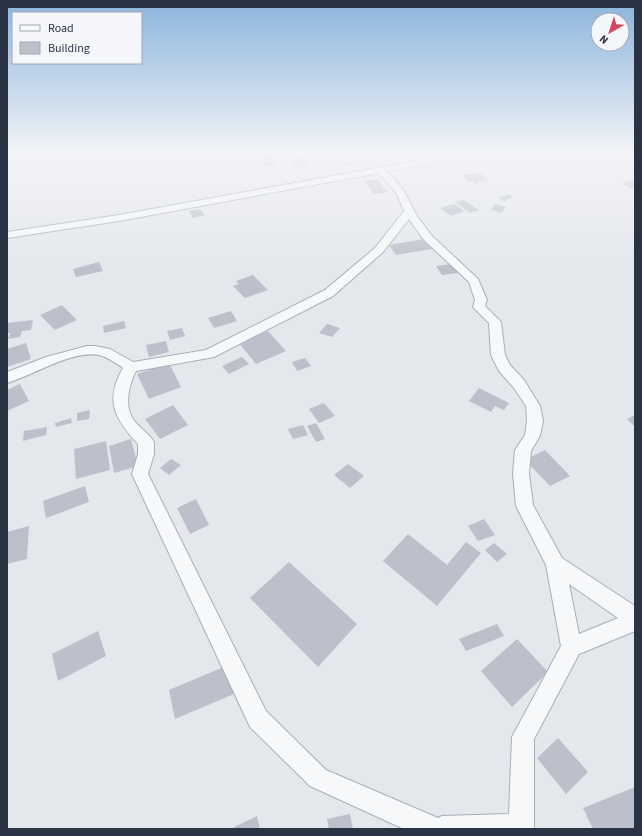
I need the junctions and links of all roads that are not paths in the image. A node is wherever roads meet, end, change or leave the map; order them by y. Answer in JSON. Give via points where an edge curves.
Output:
{"nodes":[{"id":1,"x":255,"y":192,"type":"edge"},
{"id":2,"x":399,"y":192,"type":"edge"},
{"id":3,"x":410,"y":212,"type":"junction"},
{"id":4,"x":7,"y":235,"type":"edge"},
{"id":5,"x":131,"y":367,"type":"junction"},
{"id":6,"x":7,"y":378,"type":"edge"},
{"id":7,"x":554,"y":564,"type":"junction"},
{"id":8,"x":635,"y":620,"type":"edge"},
{"id":9,"x":572,"y":648,"type":"junction"},
{"id":10,"x":521,"y":827,"type":"edge"},
{"id":11,"x":433,"y":829,"type":"edge"},
{"id":12,"x":442,"y":829,"type":"edge"}],
"edges":[{"from":1,"to":4,"type":"street","via":[[104,221]]},
{"from":2,"to":3,"type":"street"},
{"from":3,"to":5,"type":"street","via":[[379,250],[329,293],[209,354]]},
{"from":3,"to":7,"type":"street","via":[[439,251],[474,282],[481,300],[479,307],[495,322],[498,354],[504,368],[519,384],[533,406],[535,421],[532,436],[523,450],[521,474],[526,506]]},
{"from":5,"to":6,"type":"street","via":[[115,355],[95,350],[60,358]]},
{"from":5,"to":11,"type":"street","via":[[123,378],[121,395],[126,421],[146,442],[146,454],[140,474],[258,719],[318,778]]},
{"from":7,"to":8,"type":"street"},
{"from":7,"to":9,"type":"street"},
{"from":8,"to":9,"type":"street"},
{"from":9,"to":10,"type":"street","via":[[523,737]]},
{"from":10,"to":12,"type":"street"}]}
